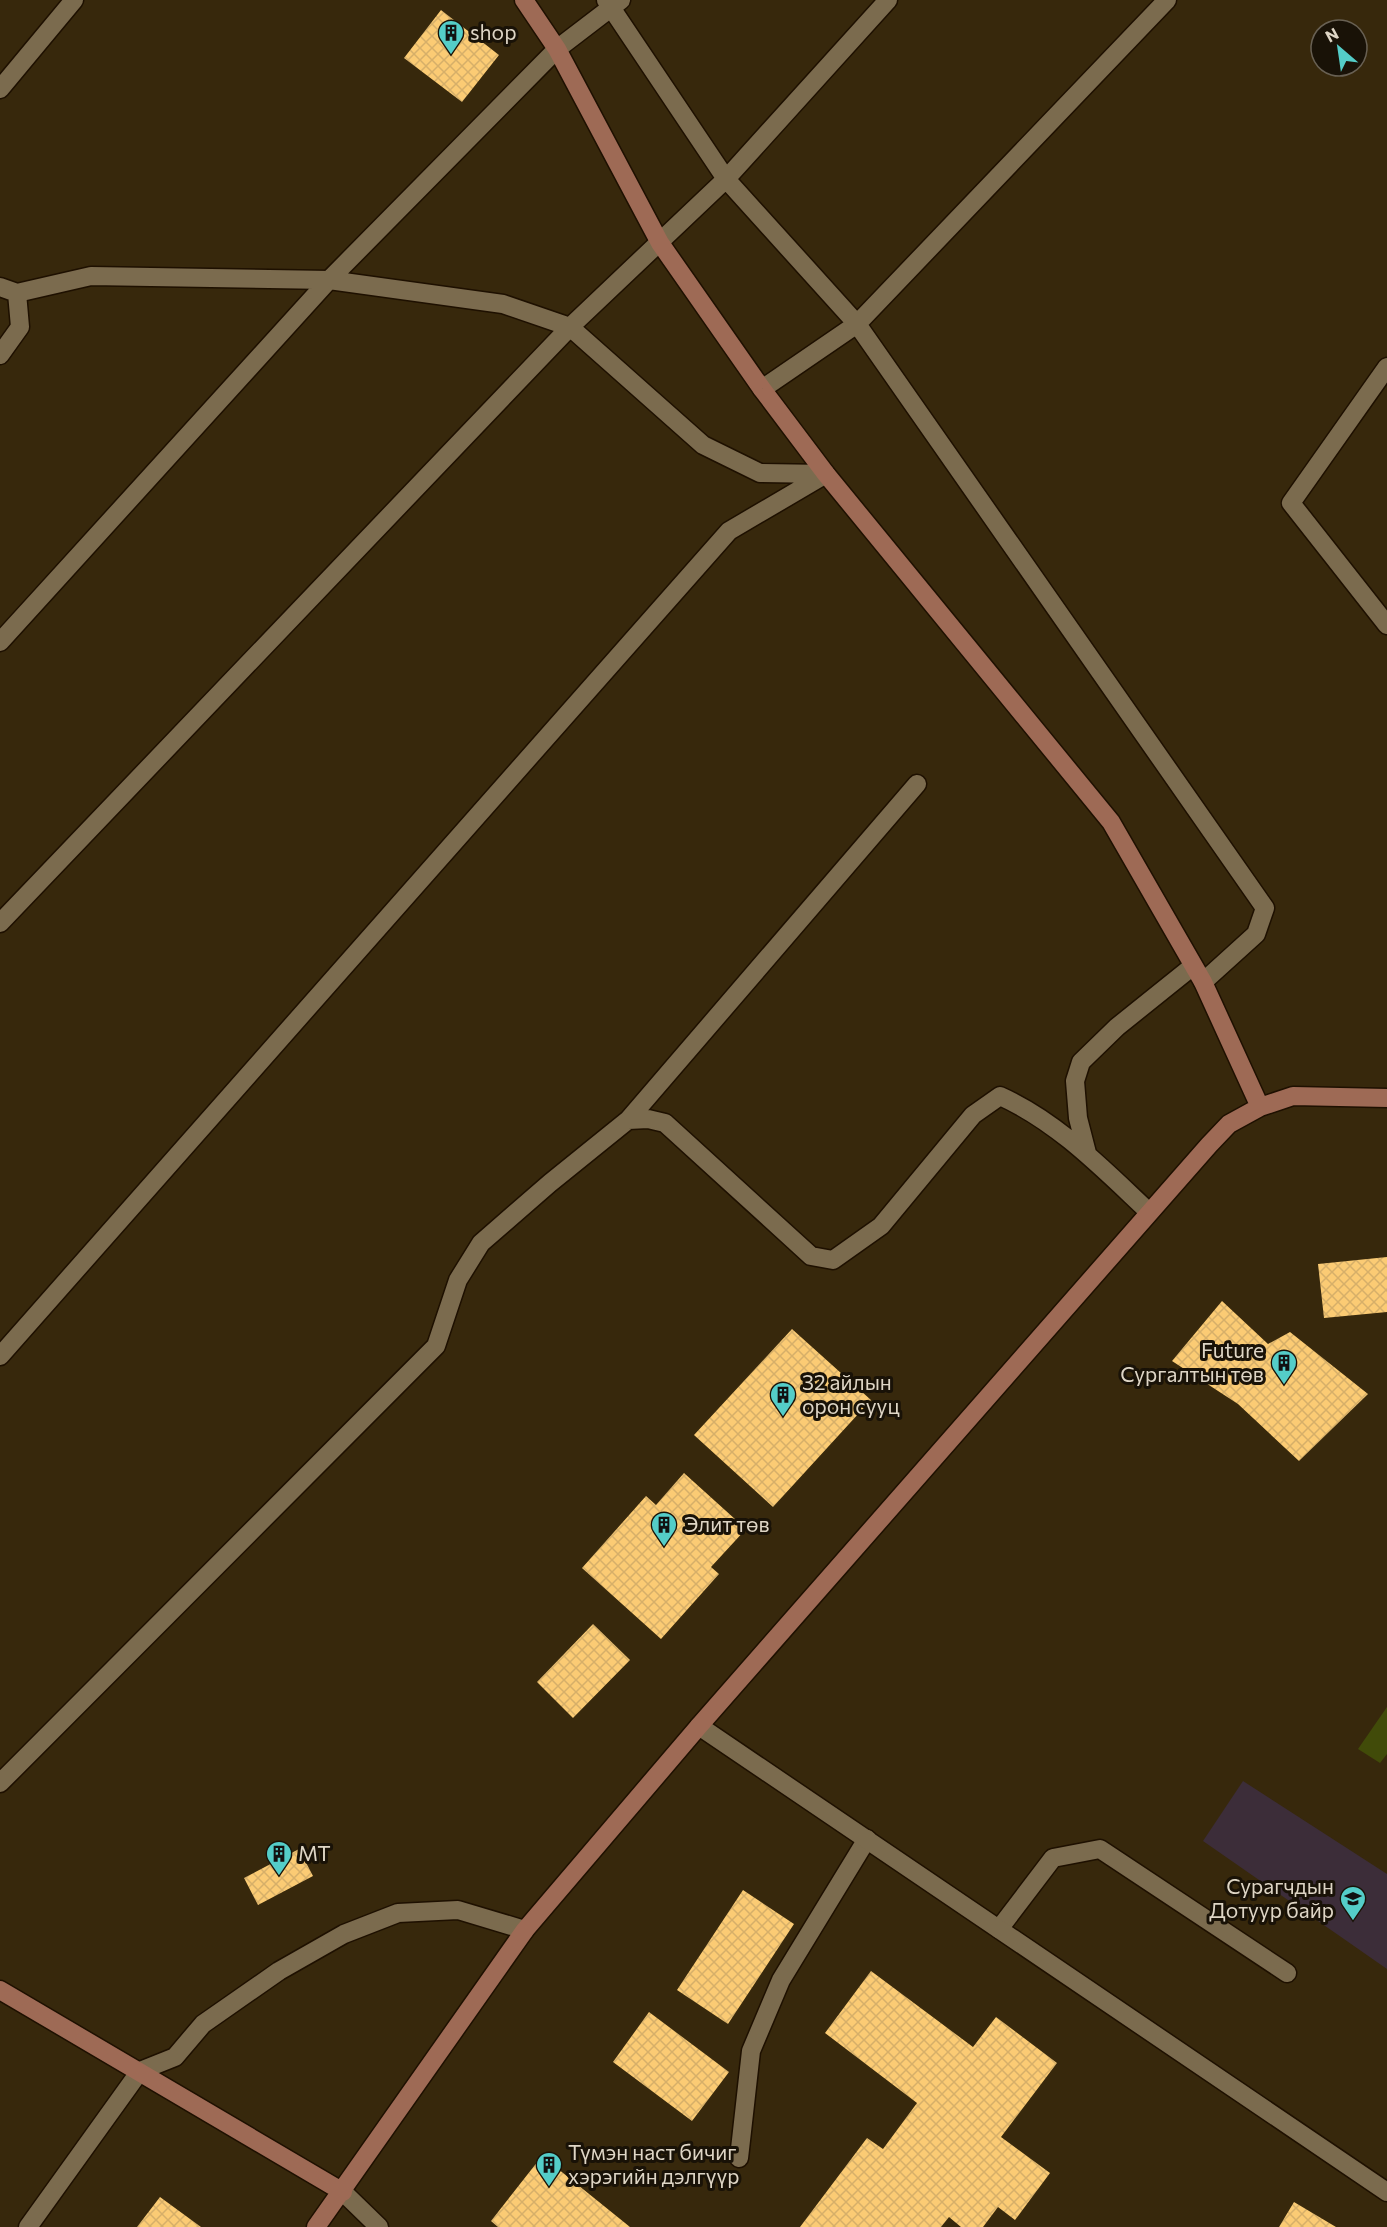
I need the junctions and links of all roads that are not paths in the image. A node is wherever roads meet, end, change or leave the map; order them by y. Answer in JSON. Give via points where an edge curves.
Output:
{"nodes":[{"id":1,"x":74,"y":0,"type":"edge"},
{"id":2,"x":524,"y":0,"type":"edge"},
{"id":3,"x":888,"y":0,"type":"edge"},
{"id":4,"x":1167,"y":0,"type":"edge"},
{"id":5,"x":613,"y":3,"type":"edge"},
{"id":6,"x":557,"y":49,"type":"junction"},
{"id":7,"x":0,"y":89,"type":"edge"},
{"id":8,"x":726,"y":179,"type":"junction"},
{"id":9,"x":660,"y":243,"type":"junction"},
{"id":10,"x":329,"y":280,"type":"junction"},
{"id":11,"x":9,"y":290,"type":"edge"},
{"id":12,"x":857,"y":324,"type":"junction"},
{"id":13,"x":570,"y":327,"type":"junction"},
{"id":14,"x":0,"y":355,"type":"edge"},
{"id":15,"x":1387,"y":367,"type":"edge"},
{"id":16,"x":762,"y":389,"type":"junction"},
{"id":17,"x":826,"y":474,"type":"junction"},
{"id":18,"x":1387,"y":625,"type":"edge"},
{"id":19,"x":0,"y":642,"type":"edge"},
{"id":20,"x":917,"y":784,"type":"dead end"},
{"id":21,"x":0,"y":923,"type":"edge"},
{"id":22,"x":1198,"y":974,"type":"junction"},
{"id":23,"x":1387,"y":1098,"type":"edge"},
{"id":24,"x":1260,"y":1107,"type":"junction"},
{"id":25,"x":628,"y":1120,"type":"junction"},
{"id":26,"x":1087,"y":1153,"type":"junction"},
{"id":27,"x":1149,"y":1212,"type":"junction"},
{"id":28,"x":0,"y":1356,"type":"edge"},
{"id":29,"x":699,"y":1726,"type":"junction"},
{"id":30,"x":0,"y":1783,"type":"edge"},
{"id":31,"x":867,"y":1839,"type":"junction"},
{"id":32,"x":999,"y":1929,"type":"junction"},
{"id":33,"x":525,"y":1930,"type":"junction"},
{"id":34,"x":1287,"y":1973,"type":"dead end"},
{"id":35,"x":0,"y":1990,"type":"edge"},
{"id":36,"x":140,"y":2071,"type":"junction"},
{"id":37,"x":739,"y":2158,"type":"dead end"},
{"id":38,"x":343,"y":2192,"type":"junction"},
{"id":39,"x":1387,"y":2192,"type":"edge"},
{"id":40,"x":28,"y":2227,"type":"edge"},
{"id":41,"x":316,"y":2227,"type":"edge"},
{"id":42,"x":379,"y":2227,"type":"edge"}],
"edges":[{"from":1,"to":7,"type":"street"},
{"from":2,"to":6,"type":"street"},
{"from":3,"to":8,"type":"street"},
{"from":4,"to":12,"type":"street"},
{"from":5,"to":6,"type":"street"},
{"from":5,"to":8,"type":"street"},
{"from":6,"to":9,"type":"street"},
{"from":6,"to":10,"type":"street"},
{"from":8,"to":9,"type":"street"},
{"from":8,"to":12,"type":"street"},
{"from":9,"to":13,"type":"street"},
{"from":9,"to":16,"type":"street"},
{"from":10,"to":11,"type":"street","via":[[92,276]]},
{"from":10,"to":13,"type":"street","via":[[503,304]]},
{"from":10,"to":19,"type":"street"},
{"from":11,"to":14,"type":"street","via":[[20,327]]},
{"from":12,"to":16,"type":"street"},
{"from":12,"to":22,"type":"street","via":[[1265,908],[1256,934]]},
{"from":13,"to":17,"type":"street","via":[[703,446],[760,473]]},
{"from":13,"to":21,"type":"street"},
{"from":15,"to":18,"type":"street","via":[[1291,503]]},
{"from":16,"to":17,"type":"street"},
{"from":17,"to":22,"type":"street","via":[[1111,822]]},
{"from":17,"to":28,"type":"street","via":[[729,531]]},
{"from":20,"to":25,"type":"street"},
{"from":22,"to":24,"type":"street"},
{"from":22,"to":26,"type":"street","via":[[1117,1027],[1082,1062],[1075,1081],[1078,1118]]},
{"from":23,"to":24,"type":"street","via":[[1293,1096]]},
{"from":24,"to":27,"type":"street","via":[[1229,1124]]},
{"from":25,"to":26,"type":"street","via":[[665,1123],[811,1256],[833,1260],[881,1226],[973,1115],[1000,1096],[1027,1108]]},
{"from":25,"to":30,"type":"street","via":[[482,1242],[458,1280],[436,1346]]},
{"from":26,"to":27,"type":"street"},
{"from":27,"to":29,"type":"street"},
{"from":29,"to":31,"type":"street"},
{"from":29,"to":33,"type":"street"},
{"from":31,"to":32,"type":"street"},
{"from":31,"to":37,"type":"street","via":[[781,1980],[751,2051]]},
{"from":32,"to":34,"type":"street","via":[[1053,1858],[1100,1849]]},
{"from":32,"to":39,"type":"street"},
{"from":33,"to":36,"type":"street","via":[[458,1910],[398,1912],[344,1934],[279,1971],[203,2024],[175,2057]]},
{"from":33,"to":38,"type":"street"},
{"from":35,"to":36,"type":"street"},
{"from":36,"to":38,"type":"street"},
{"from":36,"to":40,"type":"street"},
{"from":38,"to":41,"type":"street"},
{"from":38,"to":42,"type":"street"}]}
